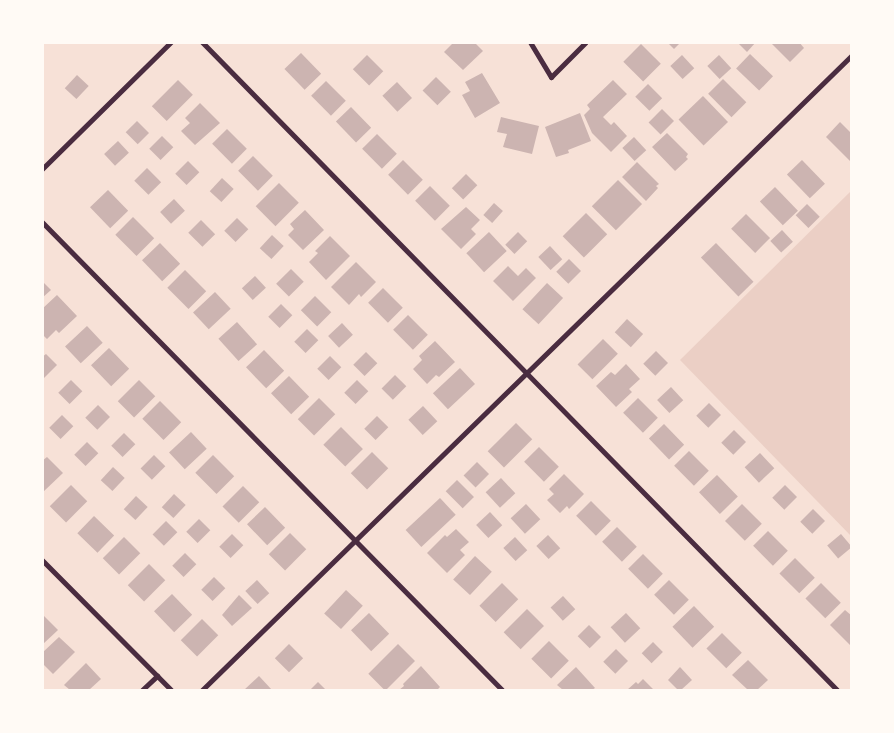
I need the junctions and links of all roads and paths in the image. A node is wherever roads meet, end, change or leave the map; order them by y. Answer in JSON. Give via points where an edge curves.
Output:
{"nodes":[{"id":1,"x":171,"y":42,"type":"edge"},
{"id":2,"x":202,"y":42,"type":"edge"},
{"id":3,"x":530,"y":42,"type":"edge"},
{"id":4,"x":586,"y":42,"type":"edge"},
{"id":5,"x":852,"y":55,"type":"edge"},
{"id":6,"x":42,"y":169,"type":"edge"},
{"id":7,"x":42,"y":222,"type":"edge"},
{"id":8,"x":526,"y":374,"type":"junction"},
{"id":9,"x":355,"y":541,"type":"junction"},
{"id":10,"x":42,"y":560,"type":"edge"},
{"id":11,"x":157,"y":676,"type":"junction"},
{"id":12,"x":142,"y":690,"type":"edge"},
{"id":13,"x":171,"y":690,"type":"edge"},
{"id":14,"x":202,"y":690,"type":"edge"},
{"id":15,"x":502,"y":690,"type":"edge"},
{"id":16,"x":837,"y":690,"type":"edge"}],
"edges":[{"from":1,"to":6,"type":"street"},
{"from":2,"to":8,"type":"street"},
{"from":3,"to":4,"type":"street","via":[[551,77]]},
{"from":5,"to":8,"type":"street"},
{"from":7,"to":9,"type":"street"},
{"from":8,"to":9,"type":"street"},
{"from":8,"to":16,"type":"street"},
{"from":9,"to":14,"type":"street"},
{"from":9,"to":15,"type":"street"},
{"from":10,"to":11,"type":"street"},
{"from":11,"to":12,"type":"street"},
{"from":11,"to":13,"type":"street"}]}
